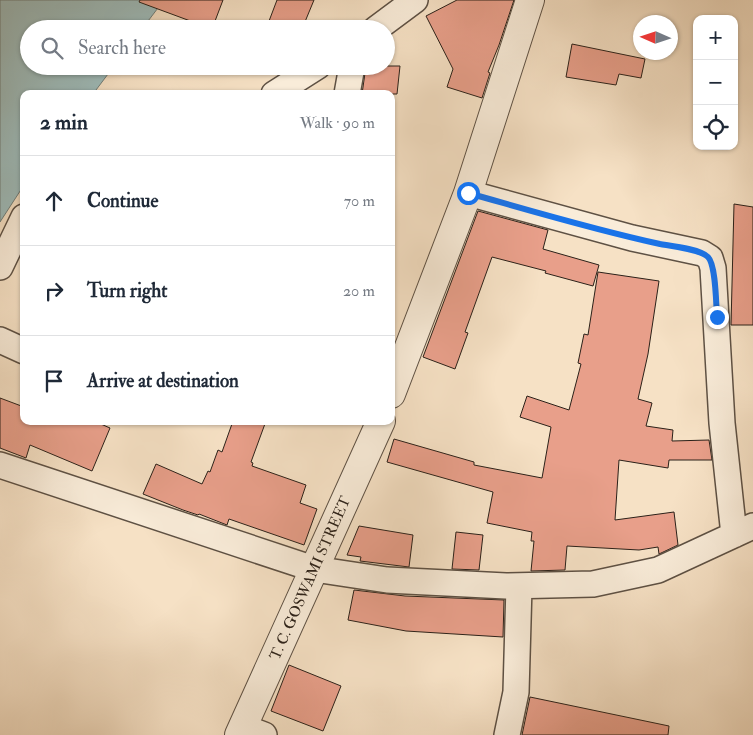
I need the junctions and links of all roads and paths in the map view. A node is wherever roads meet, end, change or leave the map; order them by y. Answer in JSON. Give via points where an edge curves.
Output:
{"nodes":[{"id":1,"x":415,"y":0,"type":"edge"},
{"id":2,"x":530,"y":0,"type":"edge"},
{"id":3,"x":388,"y":20,"type":"edge"},
{"id":4,"x":304,"y":75,"type":"edge"},
{"id":5,"x":351,"y":75,"type":"edge"},
{"id":6,"x":280,"y":90,"type":"edge"},
{"id":7,"x":349,"y":90,"type":"edge"},
{"id":8,"x":468,"y":193,"type":"junction"},
{"id":9,"x":20,"y":225,"type":"edge"},
{"id":10,"x":0,"y":267,"type":"edge"},
{"id":11,"x":0,"y":340,"type":"edge"},
{"id":12,"x":20,"y":349,"type":"edge"},
{"id":13,"x":395,"y":384,"type":"edge"},
{"id":14,"x":379,"y":425,"type":"edge"},
{"id":15,"x":0,"y":465,"type":"edge"},
{"id":16,"x":743,"y":531,"type":"edge"},
{"id":17,"x":314,"y":569,"type":"junction"},
{"id":18,"x":519,"y":586,"type":"junction"},
{"id":19,"x":249,"y":732,"type":"edge"},
{"id":20,"x":507,"y":735,"type":"edge"}],
"edges":[{"from":1,"to":3,"type":"street"},
{"from":2,"to":8,"type":"street"},
{"from":4,"to":6,"type":"street"},
{"from":5,"to":7,"type":"street"},
{"from":8,"to":13,"type":"street"},
{"from":8,"to":16,"type":"street","via":[[632,238],[702,253],[710,258],[714,278],[722,423]]},
{"from":9,"to":10,"type":"street"},
{"from":11,"to":12,"type":"street"},
{"from":14,"to":17,"type":"street","name":"T. C. GOSWAMI STREET"},
{"from":15,"to":17,"type":"street"},
{"from":16,"to":18,"type":"street","via":[[658,570],[593,584]]},
{"from":17,"to":18,"type":"street","via":[[387,580]]},
{"from":17,"to":19,"type":"street","name":"T. C. GOSWAMI STREET"},
{"from":18,"to":20,"type":"street","via":[[516,692]]}]}
